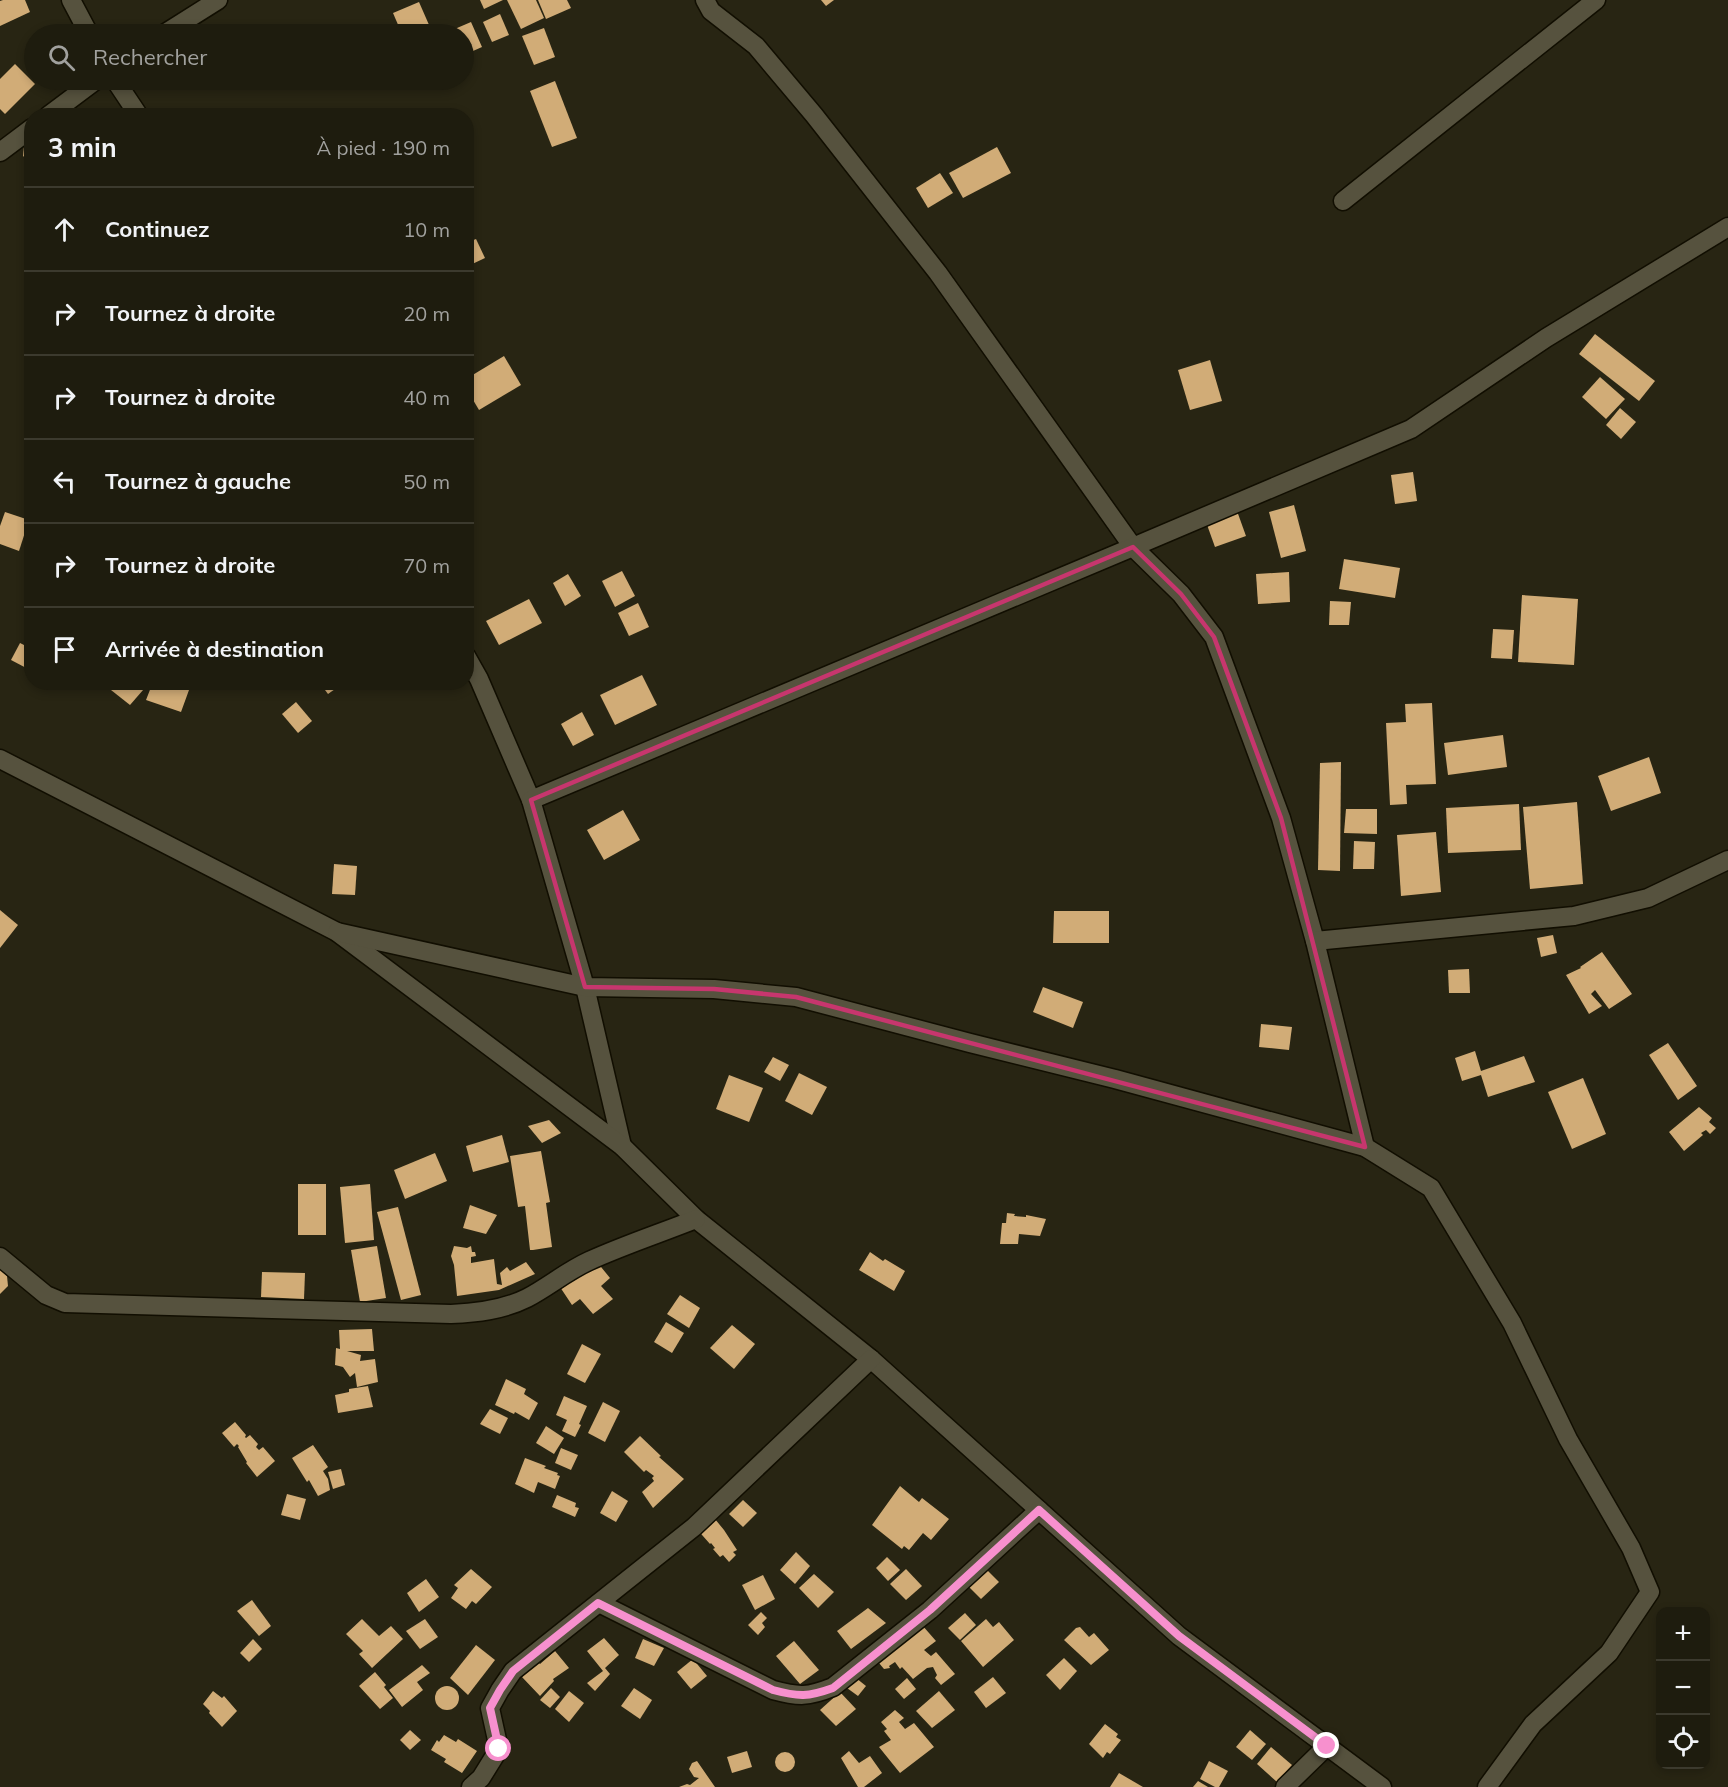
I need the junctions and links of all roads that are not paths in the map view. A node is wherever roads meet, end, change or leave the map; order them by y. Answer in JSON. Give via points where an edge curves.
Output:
{"nodes":[{"id":1,"x":71,"y":0,"type":"edge"},
{"id":2,"x":218,"y":0,"type":"edge"},
{"id":3,"x":705,"y":0,"type":"edge"},
{"id":4,"x":1596,"y":0,"type":"edge"},
{"id":5,"x":84,"y":24,"type":"edge"},
{"id":6,"x":180,"y":24,"type":"edge"},
{"id":7,"x":83,"y":90,"type":"edge"},
{"id":8,"x":121,"y":90,"type":"edge"},
{"id":9,"x":59,"y":108,"type":"edge"},
{"id":10,"x":133,"y":108,"type":"edge"},
{"id":11,"x":24,"y":134,"type":"edge"},
{"id":12,"x":0,"y":152,"type":"edge"},
{"id":13,"x":1343,"y":201,"type":"dead end"},
{"id":14,"x":1728,"y":227,"type":"edge"},
{"id":15,"x":1133,"y":548,"type":"junction"},
{"id":16,"x":474,"y":670,"type":"edge"},
{"id":17,"x":0,"y":759,"type":"edge"},
{"id":18,"x":531,"y":800,"type":"junction"},
{"id":19,"x":1728,"y":860,"type":"edge"},
{"id":20,"x":337,"y":932,"type":"junction"},
{"id":21,"x":1315,"y":941,"type":"junction"},
{"id":22,"x":585,"y":987,"type":"junction"},
{"id":23,"x":622,"y":1146,"type":"junction"},
{"id":24,"x":1365,"y":1147,"type":"junction"},
{"id":25,"x":696,"y":1219,"type":"junction"},
{"id":26,"x":0,"y":1257,"type":"edge"},
{"id":27,"x":871,"y":1359,"type":"junction"},
{"id":28,"x":1039,"y":1510,"type":"junction"},
{"id":29,"x":598,"y":1603,"type":"junction"},
{"id":30,"x":1327,"y":1746,"type":"junction"},
{"id":31,"x":471,"y":1787,"type":"edge"},
{"id":32,"x":1285,"y":1787,"type":"edge"},
{"id":33,"x":1382,"y":1787,"type":"edge"},
{"id":34,"x":1487,"y":1787,"type":"edge"}],
"edges":[{"from":1,"to":5,"type":"street"},
{"from":2,"to":6,"type":"street"},
{"from":3,"to":15,"type":"street","via":[[711,11],[756,46],[938,273]]},
{"from":4,"to":13,"type":"street"},
{"from":7,"to":9,"type":"street"},
{"from":8,"to":10,"type":"street"},
{"from":11,"to":12,"type":"street"},
{"from":14,"to":15,"type":"street","via":[[1546,338],[1411,429]]},
{"from":15,"to":18,"type":"street"},
{"from":15,"to":21,"type":"street","via":[[1181,594],[1214,638],[1281,818]]},
{"from":16,"to":18,"type":"street"},
{"from":17,"to":20,"type":"street"},
{"from":18,"to":22,"type":"street"},
{"from":19,"to":21,"type":"street","via":[[1648,898],[1574,916]]},
{"from":20,"to":22,"type":"street"},
{"from":20,"to":23,"type":"street"},
{"from":21,"to":24,"type":"street"},
{"from":22,"to":23,"type":"street"},
{"from":22,"to":24,"type":"street","via":[[714,989],[796,997]]},
{"from":23,"to":25,"type":"street"},
{"from":24,"to":34,"type":"street","via":[[1431,1188],[1512,1323],[1568,1439],[1631,1548],[1650,1592],[1609,1653],[1533,1724]]},
{"from":25,"to":26,"type":"street","via":[[590,1260],[506,1306],[451,1314],[65,1303],[46,1295]]},
{"from":25,"to":27,"type":"street"},
{"from":27,"to":28,"type":"street"},
{"from":27,"to":29,"type":"street","via":[[694,1527]]},
{"from":28,"to":29,"type":"street","via":[[930,1610],[833,1688],[815,1694],[795,1696],[773,1690]]},
{"from":28,"to":30,"type":"street","via":[[1179,1636]]},
{"from":29,"to":31,"type":"street","via":[[513,1671],[490,1708],[499,1749],[481,1779]]},
{"from":30,"to":32,"type":"street"},
{"from":30,"to":33,"type":"street"}]}
